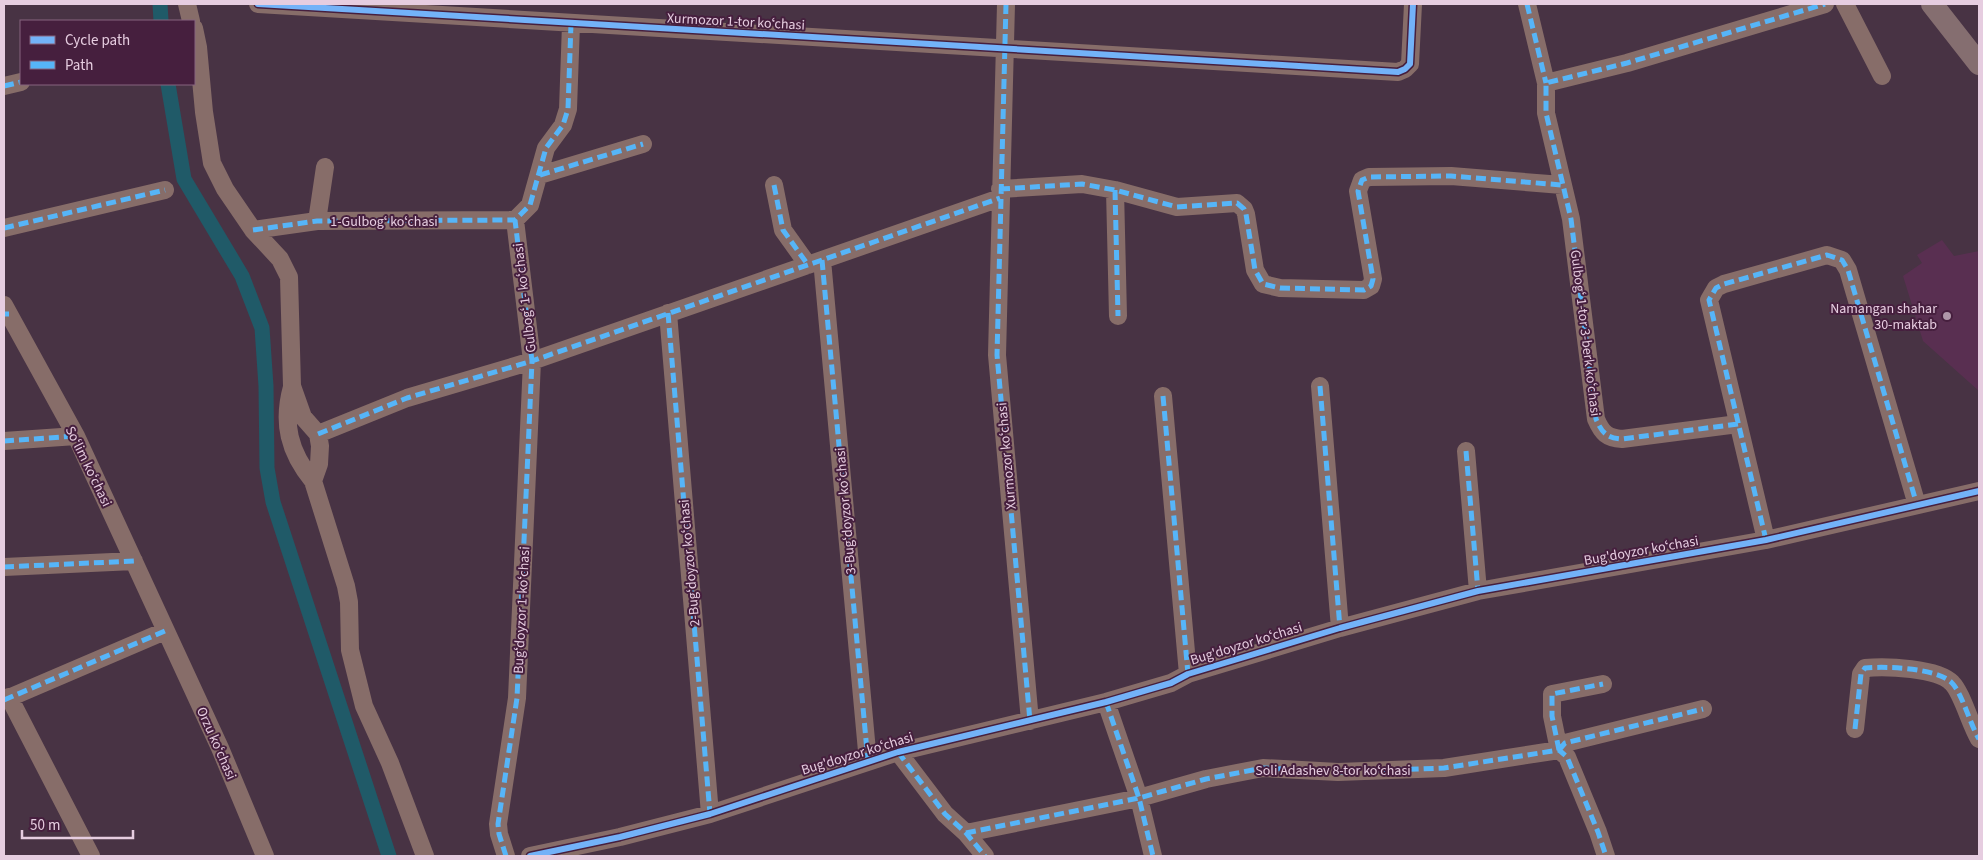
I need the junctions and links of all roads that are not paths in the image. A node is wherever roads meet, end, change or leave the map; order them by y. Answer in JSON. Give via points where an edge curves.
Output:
{"nodes":[{"id":1,"x":187,"y":4,"type":"edge"},
{"id":2,"x":258,"y":4,"type":"edge"},
{"id":3,"x":1006,"y":4,"type":"edge"},
{"id":4,"x":1413,"y":4,"type":"edge"},
{"id":5,"x":1527,"y":4,"type":"edge"},
{"id":6,"x":1825,"y":4,"type":"edge"},
{"id":7,"x":1845,"y":4,"type":"edge"},
{"id":8,"x":1932,"y":4,"type":"edge"},
{"id":9,"x":191,"y":20,"type":"edge"},
{"id":10,"x":571,"y":24,"type":"junction"},
{"id":11,"x":195,"y":33,"type":"edge"},
{"id":12,"x":1004,"y":48,"type":"junction"},
{"id":13,"x":1979,"y":64,"type":"edge"},
{"id":14,"x":1882,"y":76,"type":"dead end"},
{"id":15,"x":20,"y":82,"type":"edge"},
{"id":16,"x":1546,"y":83,"type":"junction"},
{"id":17,"x":4,"y":86,"type":"edge"},
{"id":18,"x":643,"y":144,"type":"dead end"},
{"id":19,"x":325,"y":167,"type":"dead end"},
{"id":20,"x":540,"y":175,"type":"junction"},
{"id":21,"x":774,"y":185,"type":"dead end"},
{"id":22,"x":1562,"y":185,"type":"junction"},
{"id":23,"x":165,"y":190,"type":"dead end"},
{"id":24,"x":1115,"y":190,"type":"junction"},
{"id":25,"x":1000,"y":193,"type":"junction"},
{"id":26,"x":515,"y":220,"type":"junction"},
{"id":27,"x":317,"y":221,"type":"junction"},
{"id":28,"x":4,"y":228,"type":"edge"},
{"id":29,"x":253,"y":230,"type":"junction"},
{"id":30,"x":815,"y":263,"type":"junction"},
{"id":31,"x":5,"y":311,"type":"edge"},
{"id":32,"x":668,"y":313,"type":"junction"},
{"id":33,"x":1118,"y":316,"type":"dead end"},
{"id":34,"x":532,"y":361,"type":"junction"},
{"id":35,"x":292,"y":386,"type":"junction"},
{"id":36,"x":1320,"y":386,"type":"dead end"},
{"id":37,"x":1163,"y":396,"type":"dead end"},
{"id":38,"x":1738,"y":424,"type":"junction"},
{"id":39,"x":318,"y":434,"type":"junction"},
{"id":40,"x":76,"y":436,"type":"junction"},
{"id":41,"x":4,"y":441,"type":"edge"},
{"id":42,"x":1466,"y":451,"type":"dead end"},
{"id":43,"x":314,"y":481,"type":"junction"},
{"id":44,"x":1979,"y":491,"type":"edge"},
{"id":45,"x":1917,"y":505,"type":"junction"},
{"id":46,"x":1766,"y":540,"type":"junction"},
{"id":47,"x":134,"y":561,"type":"junction"},
{"id":48,"x":4,"y":567,"type":"edge"},
{"id":49,"x":1478,"y":591,"type":"junction"},
{"id":50,"x":1340,"y":628,"type":"junction"},
{"id":51,"x":165,"y":631,"type":"junction"},
{"id":52,"x":1188,"y":674,"type":"junction"},
{"id":53,"x":1603,"y":684,"type":"dead end"},
{"id":54,"x":6,"y":698,"type":"edge"},
{"id":55,"x":1106,"y":702,"type":"junction"},
{"id":56,"x":1703,"y":709,"type":"dead end"},
{"id":57,"x":1030,"y":721,"type":"junction"},
{"id":58,"x":1854,"y":729,"type":"dead end"},
{"id":59,"x":1979,"y":739,"type":"edge"},
{"id":60,"x":1559,"y":750,"type":"junction"},
{"id":61,"x":898,"y":752,"type":"junction"},
{"id":62,"x":868,"y":762,"type":"junction"},
{"id":63,"x":1138,"y":798,"type":"junction"},
{"id":64,"x":710,"y":814,"type":"junction"},
{"id":65,"x":966,"y":833,"type":"junction"},
{"id":66,"x":91,"y":856,"type":"edge"},
{"id":67,"x":265,"y":856,"type":"edge"},
{"id":68,"x":425,"y":856,"type":"edge"},
{"id":69,"x":506,"y":856,"type":"edge"},
{"id":70,"x":530,"y":856,"type":"edge"},
{"id":71,"x":984,"y":856,"type":"edge"},
{"id":72,"x":1152,"y":856,"type":"edge"},
{"id":73,"x":1606,"y":856,"type":"edge"}],
"edges":[{"from":1,"to":9,"type":"street"},
{"from":2,"to":10,"type":"street","name":"Xurmozor 1-tor koʻchasi"},
{"from":3,"to":12,"type":"street","name":"Xurmozor koʻchasi"},
{"from":4,"to":12,"type":"street","name":"Xurmozor 1-tor koʻchasi","via":[[1410,64],[1398,72]]},
{"from":5,"to":16,"type":"street","name":"Gulbogʻ 1-tor 3-berk koʻchasi"},
{"from":6,"to":16,"type":"street","via":[[1627,63]]},
{"from":7,"to":14,"type":"street"},
{"from":8,"to":13,"type":"main road"},
{"from":10,"to":12,"type":"street","name":"Xurmozor 1-tor koʻchasi"},
{"from":10,"to":20,"type":"street","via":[[568,109],[563,125],[546,148]]},
{"from":11,"to":29,"type":"street","via":[[212,163]]},
{"from":12,"to":25,"type":"street","name":"Xurmozor koʻchasi"},
{"from":15,"to":17,"type":"street"},
{"from":16,"to":22,"type":"street","name":"Gulbogʻ 1-tor 3-berk koʻchasi","via":[[1546,113]]},
{"from":18,"to":20,"type":"street"},
{"from":19,"to":27,"type":"street"},
{"from":20,"to":26,"type":"street","via":[[530,205]]},
{"from":21,"to":30,"type":"street","via":[[783,230]]},
{"from":22,"to":24,"type":"street","via":[[1451,176],[1369,177],[1362,180],[1358,191],[1373,279],[1371,286],[1364,290],[1280,288],[1263,284],[1256,270],[1244,209],[1237,203],[1177,207]]},
{"from":22,"to":38,"type":"street","name":"Gulbogʻ 1-tor 3-berk koʻchasi","via":[[1571,219],[1596,419],[1603,432],[1622,439]]},
{"from":23,"to":28,"type":"street"},
{"from":24,"to":25,"type":"street","via":[[1082,184]]},
{"from":24,"to":33,"type":"street"},
{"from":25,"to":30,"type":"street"},
{"from":25,"to":57,"type":"street","name":"Xurmozor koʻchasi","via":[[997,354]]},
{"from":26,"to":27,"type":"street","name":"1-Gulbogʻ koʻchasi"},
{"from":26,"to":34,"type":"street","name":"Gulbogʻ 1- koʻchasi"},
{"from":27,"to":29,"type":"street","name":"1-Gulbogʻ koʻchasi"},
{"from":29,"to":35,"type":"street","via":[[280,259],[289,277]]},
{"from":30,"to":32,"type":"street"},
{"from":30,"to":62,"type":"street","name":"3-Bugʻdoyzor koʻchasi"},
{"from":31,"to":40,"type":"street","name":"Soʻlim koʻchasi"},
{"from":32,"to":34,"type":"street"},
{"from":32,"to":64,"type":"street","name":"2-Bugʻdoyzor koʻchasi"},
{"from":34,"to":39,"type":"street","name":"Gulbogʻ 1- koʻchasi","via":[[407,398]]},
{"from":34,"to":69,"type":"street","name":"Bugʻdoyzor 1-koʻchasi","via":[[517,698],[498,824]]},
{"from":35,"to":39,"type":"street","via":[[303,417]]},
{"from":35,"to":43,"type":"street","via":[[288,403],[288,436],[301,467]]},
{"from":36,"to":50,"type":"street"},
{"from":37,"to":52,"type":"street"},
{"from":38,"to":45,"type":"street","via":[[1709,300],[1711,293],[1724,284],[1827,254],[1836,256],[1848,270]]},
{"from":38,"to":46,"type":"street"},
{"from":39,"to":43,"type":"street","via":[[320,453]]},
{"from":40,"to":41,"type":"street"},
{"from":40,"to":47,"type":"street","name":"Soʻlim koʻchasi"},
{"from":42,"to":49,"type":"street"},
{"from":43,"to":68,"type":"street","via":[[346,586],[350,650],[364,706],[390,763]]},
{"from":44,"to":45,"type":"street","name":"Bug'doyzor koʻchasi"},
{"from":45,"to":46,"type":"street","name":"Bug'doyzor koʻchasi"},
{"from":46,"to":49,"type":"street","name":"Bug'doyzor koʻchasi"},
{"from":47,"to":48,"type":"street"},
{"from":47,"to":51,"type":"street","name":"Soʻlim koʻchasi"},
{"from":49,"to":50,"type":"street","name":"Bug'doyzor koʻchasi"},
{"from":50,"to":52,"type":"street","name":"Bug'doyzor koʻchasi"},
{"from":51,"to":54,"type":"street"},
{"from":51,"to":67,"type":"street","name":"Orzu koʻchasi","via":[[220,748]]},
{"from":52,"to":55,"type":"street","name":"Bug'doyzor koʻchasi","via":[[1172,684]]},
{"from":53,"to":60,"type":"street","via":[[1552,694],[1552,716]]},
{"from":54,"to":66,"type":"street"},
{"from":55,"to":57,"type":"street","name":"Bug'doyzor koʻchasi"},
{"from":55,"to":63,"type":"street"},
{"from":56,"to":60,"type":"street","name":"Soli Adashev 8-tor koʻchasi","via":[[1565,743]]},
{"from":57,"to":61,"type":"street","name":"Bug'doyzor koʻchasi"},
{"from":58,"to":59,"type":"street","via":[[1861,674],[1866,668],[1885,666],[1941,675],[1953,683]]},
{"from":60,"to":63,"type":"street","name":"Soli Adashev 8-tor koʻchasi","via":[[1444,768],[1338,772],[1263,768],[1206,779]]},
{"from":60,"to":73,"type":"street","via":[[1567,757]]},
{"from":61,"to":62,"type":"street","name":"Bug'doyzor koʻchasi"},
{"from":61,"to":65,"type":"street","via":[[945,814]]},
{"from":62,"to":64,"type":"street","name":"Bug'doyzor koʻchasi"},
{"from":63,"to":65,"type":"street","name":"Soli Adashev 8-tor koʻchasi"},
{"from":63,"to":72,"type":"street"},
{"from":64,"to":70,"type":"street","name":"Bug'doyzor koʻchasi"},
{"from":65,"to":71,"type":"street"}]}
